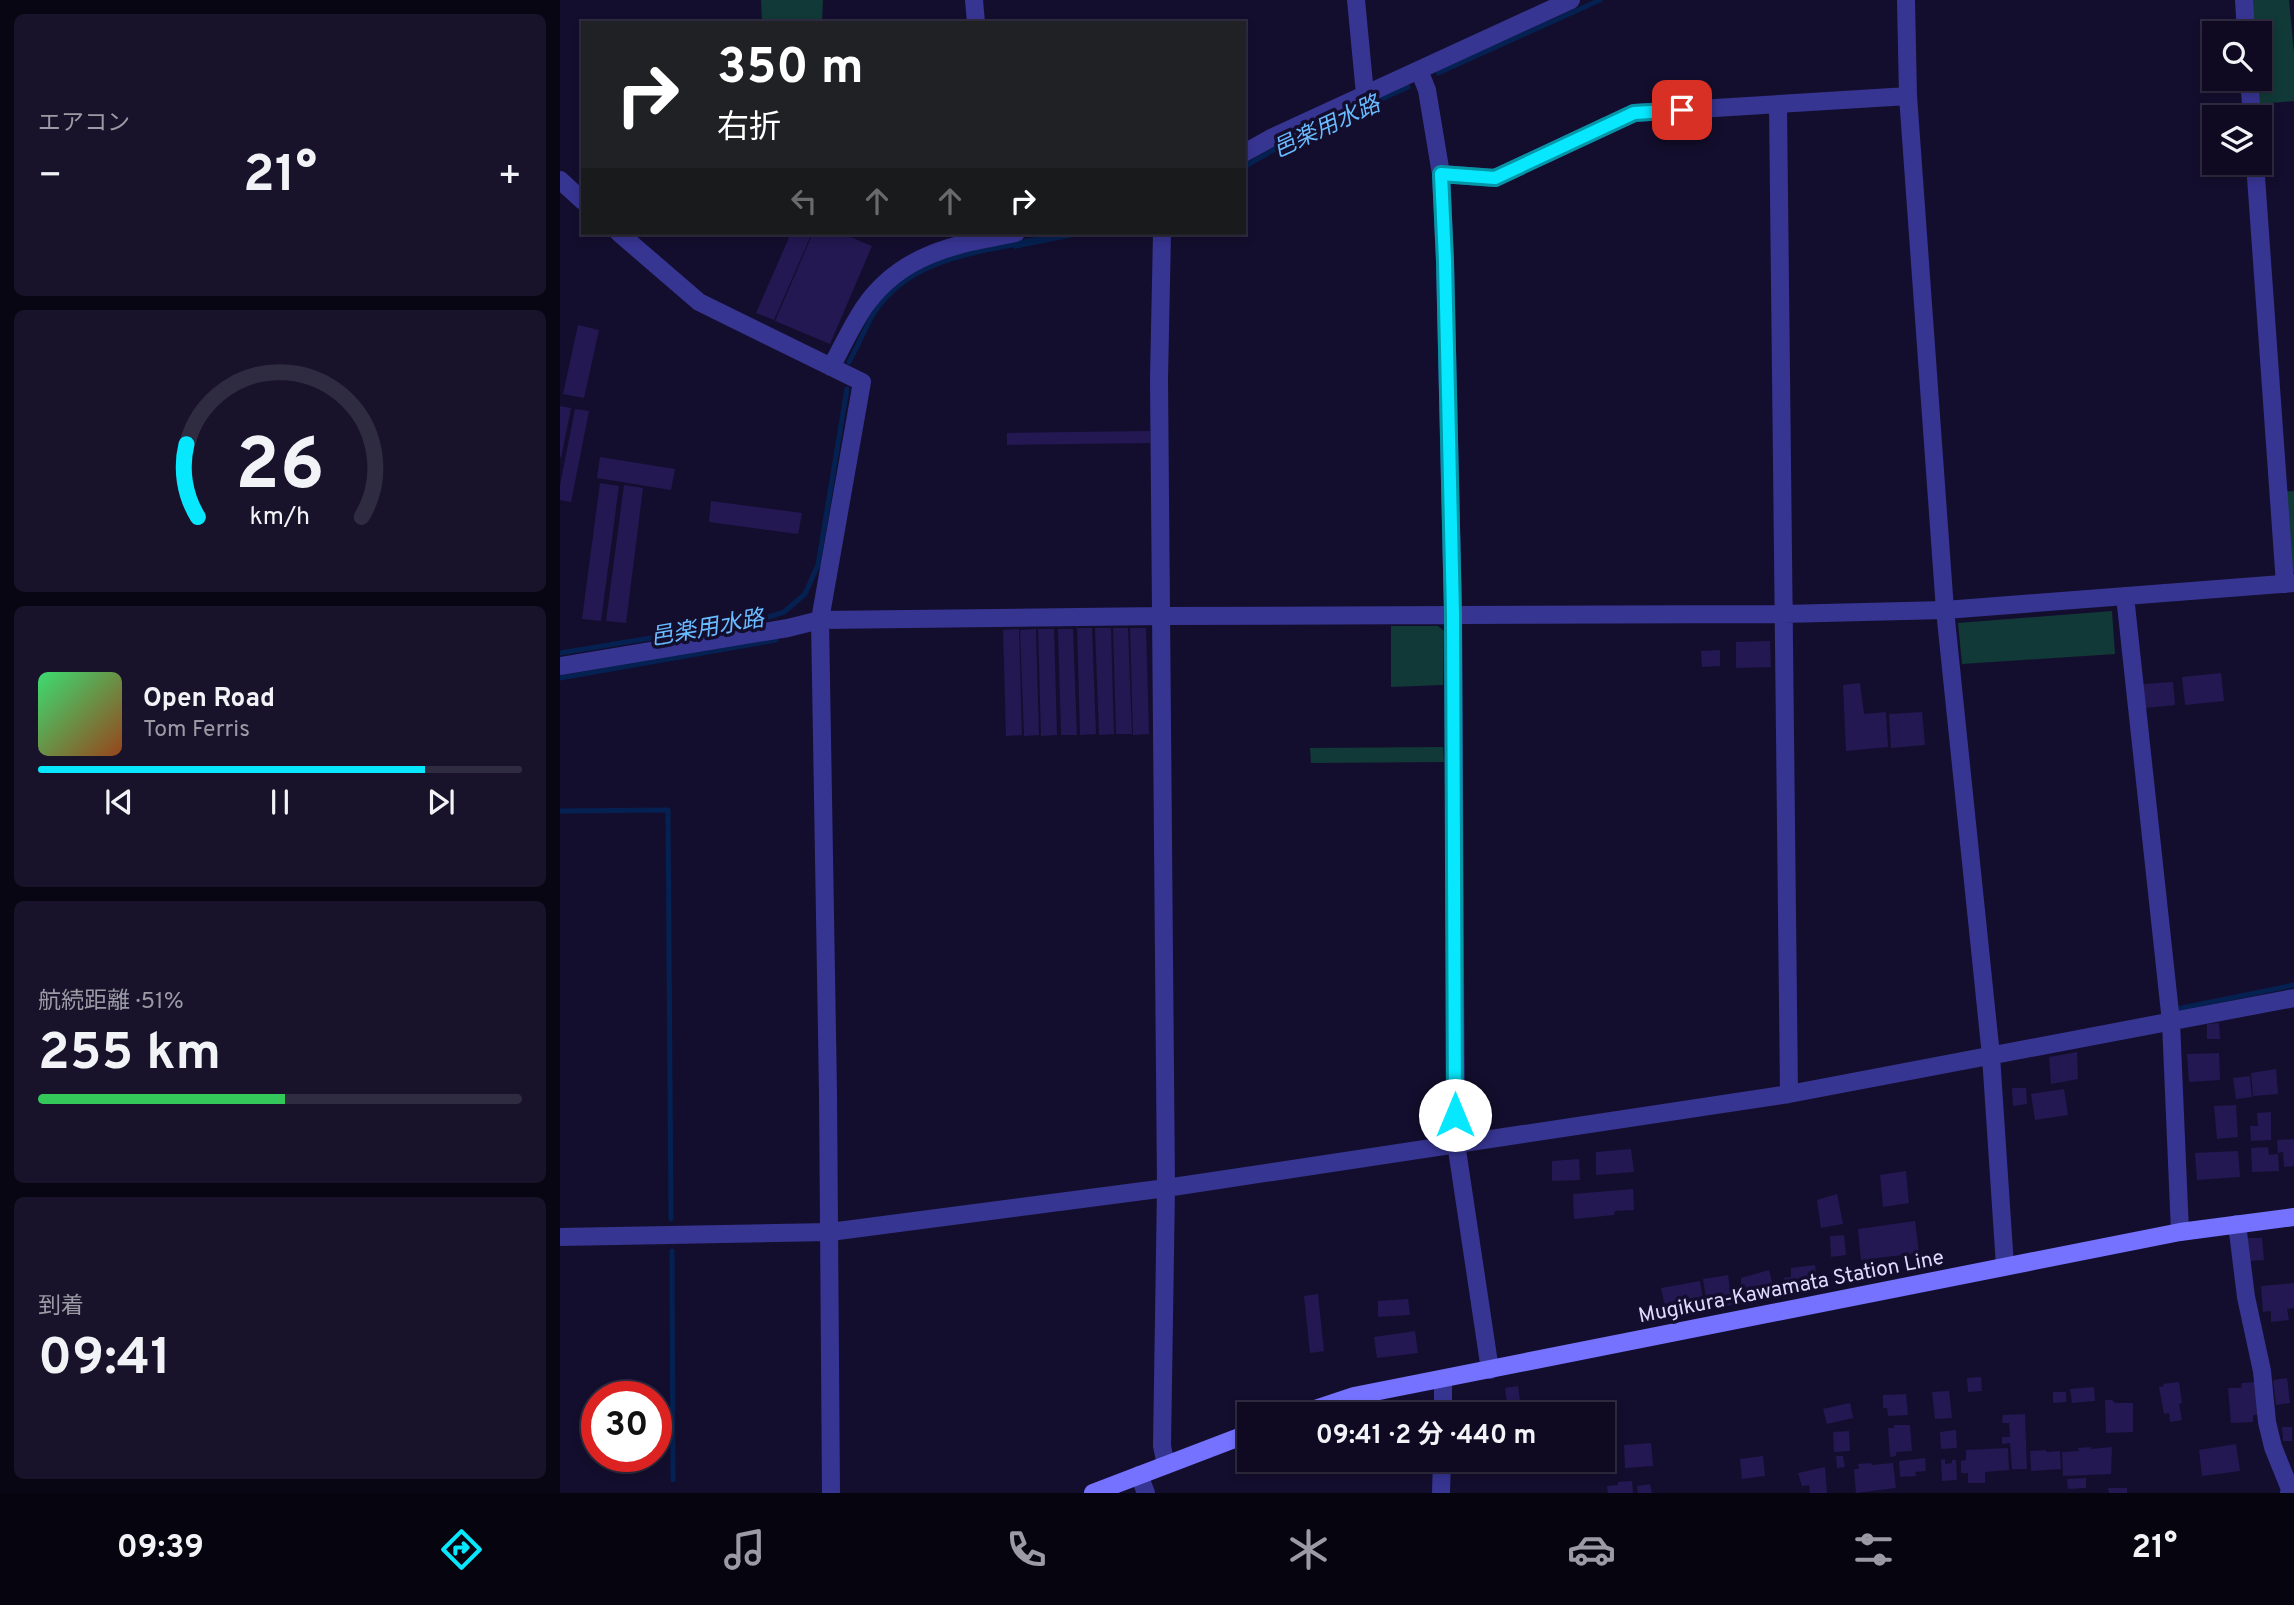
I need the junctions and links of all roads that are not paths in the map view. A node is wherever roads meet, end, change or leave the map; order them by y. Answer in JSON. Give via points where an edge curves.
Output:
{"nodes":[{"id":1,"x":974,"y":0,"type":"edge"},
{"id":2,"x":1356,"y":0,"type":"edge"},
{"id":3,"x":1571,"y":0,"type":"edge"},
{"id":4,"x":1906,"y":0,"type":"edge"},
{"id":5,"x":2244,"y":0,"type":"edge"},
{"id":6,"x":976,"y":21,"type":"edge"},
{"id":7,"x":2245,"y":21,"type":"edge"},
{"id":8,"x":1419,"y":69,"type":"junction"},
{"id":9,"x":1365,"y":94,"type":"junction"},
{"id":10,"x":1908,"y":96,"type":"junction"},
{"id":11,"x":1778,"y":104,"type":"junction"},
{"id":12,"x":1246,"y":152,"type":"edge"},
{"id":13,"x":1441,"y":174,"type":"junction"},
{"id":14,"x":2256,"y":175,"type":"edge"},
{"id":15,"x":560,"y":180,"type":"edge"},
{"id":16,"x":581,"y":199,"type":"edge"},
{"id":17,"x":621,"y":235,"type":"edge"},
{"id":18,"x":1006,"y":235,"type":"edge"},
{"id":19,"x":1162,"y":235,"type":"edge"},
{"id":20,"x":831,"y":367,"type":"junction"},
{"id":21,"x":2290,"y":583,"type":"edge"},
{"id":22,"x":2125,"y":597,"type":"junction"},
{"id":23,"x":1945,"y":610,"type":"junction"},
{"id":24,"x":1453,"y":614,"type":"junction"},
{"id":25,"x":1783,"y":614,"type":"junction"},
{"id":26,"x":1163,"y":616,"type":"junction"},
{"id":27,"x":820,"y":620,"type":"junction"},
{"id":28,"x":560,"y":666,"type":"edge"},
{"id":29,"x":2294,"y":998,"type":"edge"},
{"id":30,"x":2171,"y":1022,"type":"junction"},
{"id":31,"x":1991,"y":1056,"type":"junction"},
{"id":32,"x":1789,"y":1094,"type":"junction"},
{"id":33,"x":1456,"y":1143,"type":"junction"},
{"id":34,"x":1166,"y":1188,"type":"junction"},
{"id":35,"x":2294,"y":1217,"type":"edge"},
{"id":36,"x":2237,"y":1224,"type":"junction"},
{"id":37,"x":830,"y":1232,"type":"junction"},
{"id":38,"x":2180,"y":1232,"type":"junction"},
{"id":39,"x":560,"y":1237,"type":"edge"},
{"id":40,"x":2005,"y":1266,"type":"junction"},
{"id":41,"x":1490,"y":1370,"type":"junction"},
{"id":42,"x":1443,"y":1379,"type":"junction"},
{"id":43,"x":1336,"y":1402,"type":"edge"},
{"id":44,"x":1443,"y":1402,"type":"edge"},
{"id":45,"x":1237,"y":1438,"type":"edge"},
{"id":46,"x":1166,"y":1465,"type":"junction"},
{"id":47,"x":1442,"y":1472,"type":"edge"},
{"id":48,"x":1139,"y":1475,"type":"junction"},
{"id":49,"x":2287,"y":1491,"type":"edge"},
{"id":50,"x":831,"y":1493,"type":"edge"},
{"id":51,"x":1093,"y":1493,"type":"edge"},
{"id":52,"x":1146,"y":1493,"type":"edge"},
{"id":53,"x":1441,"y":1493,"type":"edge"}],
"edges":[{"from":1,"to":6,"type":"street"},
{"from":2,"to":9,"type":"street"},
{"from":3,"to":8,"type":"street"},
{"from":4,"to":10,"type":"street"},
{"from":5,"to":7,"type":"street"},
{"from":8,"to":9,"type":"street"},
{"from":8,"to":13,"type":"street","via":[[1427,90]]},
{"from":9,"to":12,"type":"street"},
{"from":10,"to":11,"type":"street"},
{"from":10,"to":23,"type":"street"},
{"from":11,"to":13,"type":"street","via":[[1634,113],[1495,178]]},
{"from":11,"to":25,"type":"street"},
{"from":13,"to":24,"type":"street"},
{"from":14,"to":21,"type":"street"},
{"from":15,"to":16,"type":"street"},
{"from":17,"to":20,"type":"street","via":[[699,302]]},
{"from":18,"to":20,"type":"street","via":[[949,246],[902,270],[865,306]]},
{"from":19,"to":26,"type":"street"},
{"from":20,"to":27,"type":"street","via":[[862,382]]},
{"from":21,"to":22,"type":"street"},
{"from":22,"to":23,"type":"street"},
{"from":22,"to":30,"type":"street"},
{"from":23,"to":25,"type":"street"},
{"from":23,"to":31,"type":"street"},
{"from":24,"to":25,"type":"street"},
{"from":24,"to":26,"type":"street"},
{"from":24,"to":33,"type":"street"},
{"from":25,"to":32,"type":"street"},
{"from":26,"to":27,"type":"street"},
{"from":26,"to":34,"type":"street"},
{"from":27,"to":28,"type":"street"},
{"from":27,"to":37,"type":"street"},
{"from":29,"to":30,"type":"street"},
{"from":30,"to":31,"type":"street"},
{"from":30,"to":38,"type":"street"},
{"from":31,"to":32,"type":"street"},
{"from":31,"to":40,"type":"street"},
{"from":32,"to":33,"type":"street"},
{"from":33,"to":34,"type":"street"},
{"from":33,"to":41,"type":"street"},
{"from":34,"to":37,"type":"street"},
{"from":34,"to":46,"type":"street","via":[[1162,1446]]},
{"from":35,"to":36,"type":"main road","name":"Mugikura-Kawamata Station Line"},
{"from":36,"to":38,"type":"main road","name":"Mugikura-Kawamata Station Line"},
{"from":36,"to":49,"type":"street","via":[[2267,1422]]},
{"from":37,"to":39,"type":"street"},
{"from":37,"to":50,"type":"street"},
{"from":38,"to":40,"type":"main road","name":"Mugikura-Kawamata Station Line"},
{"from":40,"to":41,"type":"main road","name":"Mugikura-Kawamata Station Line"},
{"from":41,"to":42,"type":"main road","name":"Mugikura-Kawamata Station Line"},
{"from":42,"to":43,"type":"main road","name":"Mugikura-Kawamata Station Line"},
{"from":42,"to":44,"type":"street"},
{"from":45,"to":46,"type":"main road"},
{"from":46,"to":48,"type":"main road"},
{"from":47,"to":53,"type":"street"},
{"from":48,"to":51,"type":"main road"},
{"from":48,"to":52,"type":"street"}]}
